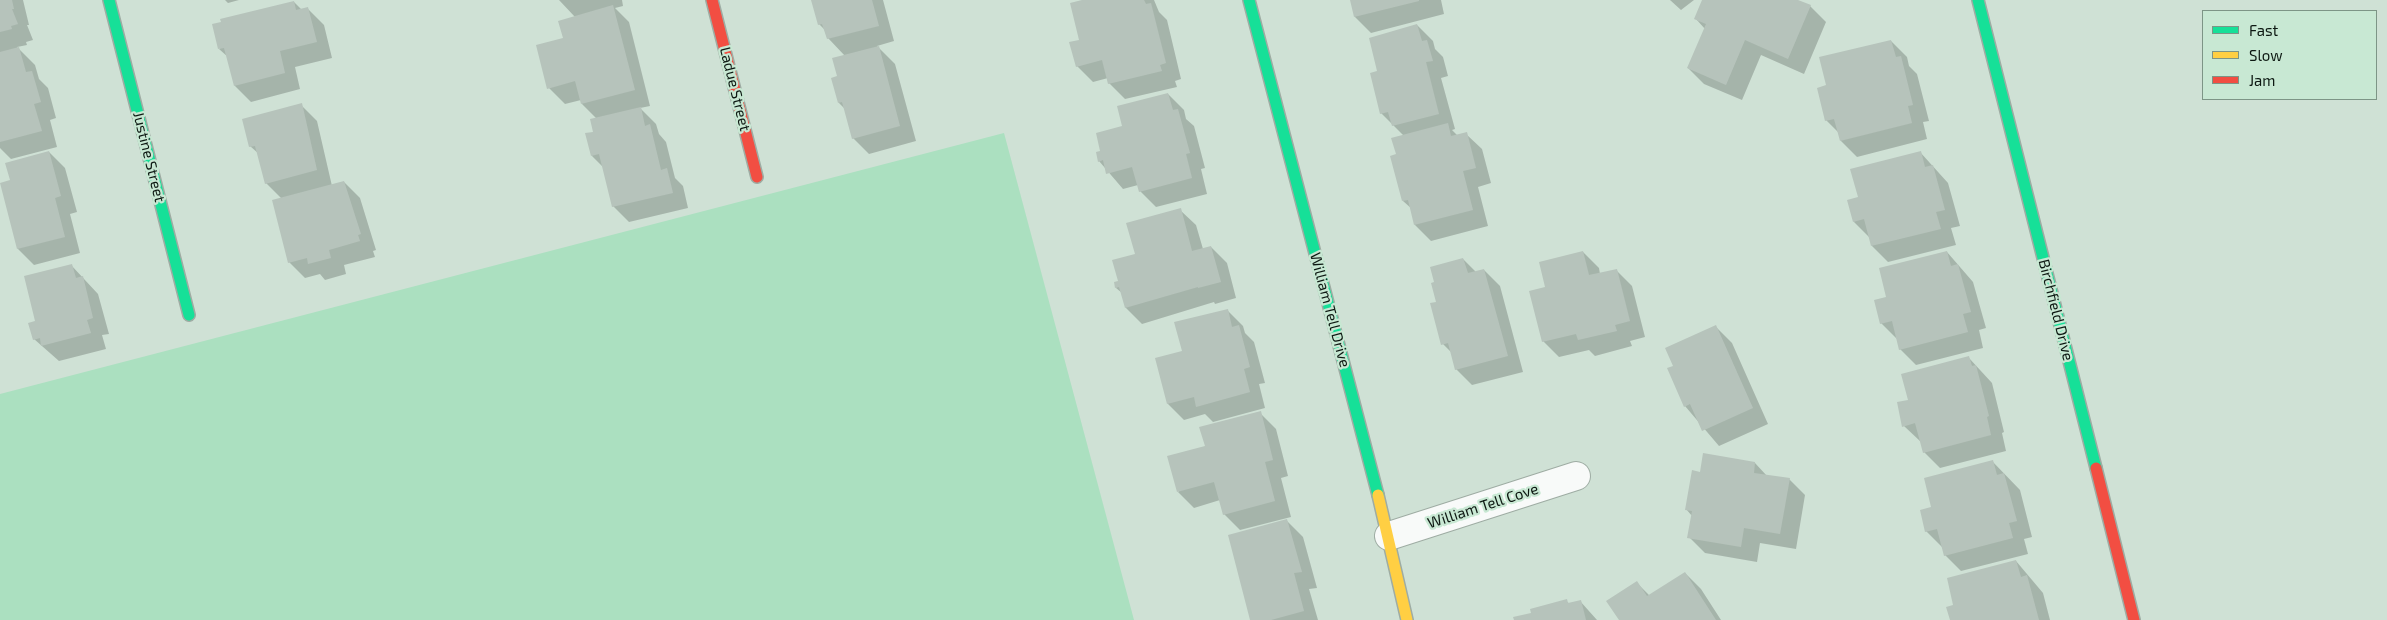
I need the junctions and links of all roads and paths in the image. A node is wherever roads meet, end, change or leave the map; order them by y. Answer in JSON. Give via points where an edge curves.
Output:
{"nodes":[{"id":1,"x":109,"y":0,"type":"edge"},
{"id":2,"x":712,"y":0,"type":"edge"},
{"id":3,"x":1249,"y":0,"type":"edge"},
{"id":4,"x":1978,"y":0,"type":"edge"},
{"id":5,"x":757,"y":177,"type":"dead end"},
{"id":6,"x":189,"y":315,"type":"dead end"},
{"id":7,"x":1576,"y":476,"type":"dead end"},
{"id":8,"x":1389,"y":536,"type":"junction"},
{"id":9,"x":1407,"y":620,"type":"edge"},
{"id":10,"x":2134,"y":620,"type":"edge"}],
"edges":[{"from":1,"to":6,"type":"street","name":"Justine Street"},
{"from":2,"to":5,"type":"street","name":"Ladue Street"},
{"from":3,"to":8,"type":"street","name":"William Tell Drive"},
{"from":4,"to":10,"type":"street","name":"Birchfield Drive"},
{"from":7,"to":8,"type":"street","name":"William Tell Cove"},
{"from":8,"to":9,"type":"street","name":"William Tell Drive"}]}
